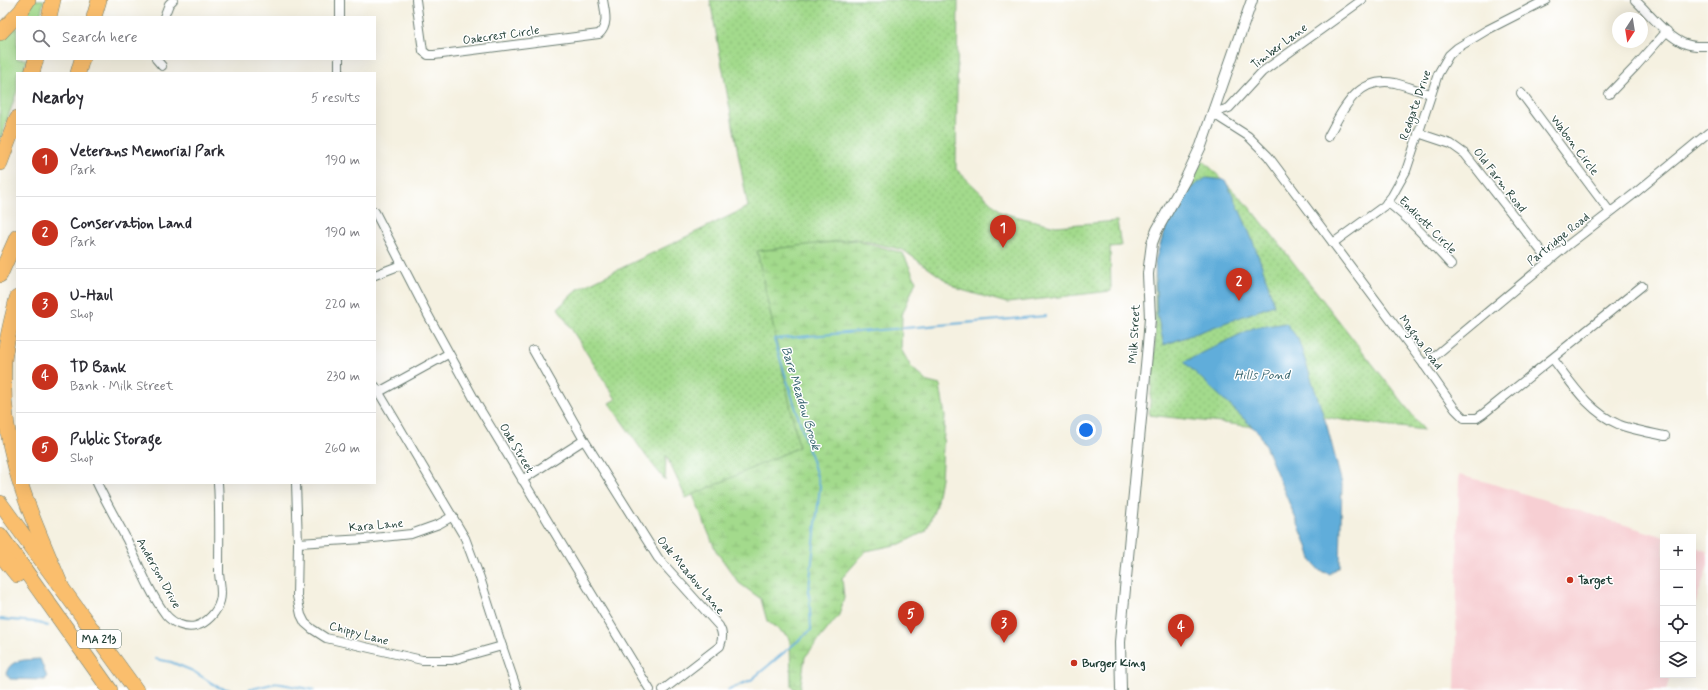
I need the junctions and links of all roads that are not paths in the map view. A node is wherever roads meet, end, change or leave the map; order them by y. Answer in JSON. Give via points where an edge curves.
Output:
{"nodes":[{"id":1,"x":28,"y":0,"type":"edge"},
{"id":2,"x":53,"y":0,"type":"edge"},
{"id":3,"x":98,"y":0,"type":"edge"},
{"id":4,"x":173,"y":0,"type":"edge"},
{"id":5,"x":340,"y":0,"type":"edge"},
{"id":6,"x":416,"y":0,"type":"edge"},
{"id":7,"x":603,"y":0,"type":"edge"},
{"id":8,"x":1252,"y":0,"type":"edge"},
{"id":9,"x":1362,"y":0,"type":"edge"},
{"id":10,"x":1546,"y":0,"type":"edge"},
{"id":11,"x":1635,"y":0,"type":"edge"},
{"id":12,"x":16,"y":16,"type":"edge"},
{"id":13,"x":16,"y":16,"type":"edge"},
{"id":14,"x":49,"y":16,"type":"edge"},
{"id":15,"x":94,"y":16,"type":"edge"},
{"id":16,"x":164,"y":16,"type":"edge"},
{"id":17,"x":340,"y":16,"type":"edge"},
{"id":18,"x":1667,"y":31,"type":"junction"},
{"id":19,"x":0,"y":33,"type":"edge"},
{"id":20,"x":1708,"y":46,"type":"edge"},
{"id":21,"x":36,"y":60,"type":"edge"},
{"id":22,"x":82,"y":60,"type":"edge"},
{"id":23,"x":157,"y":60,"type":"edge"},
{"id":24,"x":339,"y":60,"type":"edge"},
{"id":25,"x":162,"y":66,"type":"dead end"},
{"id":26,"x":32,"y":72,"type":"edge"},
{"id":27,"x":78,"y":72,"type":"edge"},
{"id":28,"x":339,"y":72,"type":"edge"},
{"id":29,"x":1521,"y":93,"type":"dead end"},
{"id":30,"x":1430,"y":94,"type":"junction"},
{"id":31,"x":1609,"y":94,"type":"dead end"},
{"id":32,"x":1212,"y":113,"type":"junction"},
{"id":33,"x":16,"y":121,"type":"edge"},
{"id":34,"x":1708,"y":132,"type":"edge"},
{"id":35,"x":1418,"y":133,"type":"junction"},
{"id":36,"x":1328,"y":137,"type":"dead end"},
{"id":37,"x":0,"y":163,"type":"edge"},
{"id":38,"x":1387,"y":202,"type":"junction"},
{"id":39,"x":1610,"y":212,"type":"junction"},
{"id":40,"x":376,"y":214,"type":"edge"},
{"id":41,"x":16,"y":239,"type":"edge"},
{"id":42,"x":1333,"y":243,"type":"junction"},
{"id":43,"x":1549,"y":261,"type":"junction"},
{"id":44,"x":401,"y":265,"type":"junction"},
{"id":45,"x":1451,"y":265,"type":"dead end"},
{"id":46,"x":0,"y":274,"type":"edge"},
{"id":47,"x":376,"y":275,"type":"edge"},
{"id":48,"x":1642,"y":286,"type":"dead end"},
{"id":49,"x":16,"y":303,"type":"edge"},
{"id":50,"x":533,"y":350,"type":"dead end"},
{"id":51,"x":448,"y":354,"type":"junction"},
{"id":52,"x":1553,"y":359,"type":"junction"},
{"id":53,"x":1424,"y":365,"type":"junction"},
{"id":54,"x":377,"y":389,"type":"edge"},
{"id":55,"x":1665,"y":436,"type":"dead end"},
{"id":56,"x":584,"y":440,"type":"junction"},
{"id":57,"x":522,"y":480,"type":"junction"},
{"id":58,"x":16,"y":482,"type":"edge"},
{"id":59,"x":17,"y":484,"type":"edge"},
{"id":60,"x":98,"y":484,"type":"edge"},
{"id":61,"x":218,"y":484,"type":"edge"},
{"id":62,"x":296,"y":484,"type":"edge"},
{"id":63,"x":0,"y":503,"type":"edge"},
{"id":64,"x":453,"y":516,"type":"junction"},
{"id":65,"x":0,"y":535,"type":"edge"},
{"id":66,"x":298,"y":543,"type":"junction"},
{"id":67,"x":0,"y":554,"type":"edge"},
{"id":68,"x":62,"y":588,"type":"junction"},
{"id":69,"x":502,"y":646,"type":"junction"},
{"id":70,"x":107,"y":686,"type":"edge"},
{"id":71,"x":136,"y":690,"type":"edge"},
{"id":72,"x":517,"y":690,"type":"edge"},
{"id":73,"x":650,"y":690,"type":"edge"},
{"id":74,"x":663,"y":690,"type":"edge"},
{"id":75,"x":1121,"y":690,"type":"edge"}],
"edges":[{"from":1,"to":12,"type":"highway"},
{"from":2,"to":14,"type":"highway"},
{"from":3,"to":15,"type":"highway"},
{"from":4,"to":16,"type":"street"},
{"from":5,"to":17,"type":"street"},
{"from":6,"to":7,"type":"street","name":"Oakcrest Circle","via":[[423,51],[428,55],[434,55],[599,34],[606,25]]},
{"from":8,"to":32,"type":"street","name":"Milk Street"},
{"from":9,"to":32,"type":"street","name":"Timber Lane","via":[[1262,72],[1228,108]]},
{"from":10,"to":30,"type":"street","name":"Redgate Drive","via":[[1486,30],[1457,48],[1444,62]]},
{"from":11,"to":18,"type":"street"},
{"from":13,"to":19,"type":"highway"},
{"from":18,"to":20,"type":"street","via":[[1686,44],[1696,47]]},
{"from":18,"to":31,"type":"street"},
{"from":21,"to":26,"type":"highway"},
{"from":22,"to":27,"type":"highway"},
{"from":23,"to":25,"type":"street"},
{"from":24,"to":28,"type":"street"},
{"from":29,"to":39,"type":"street","name":"Wabon Circle"},
{"from":30,"to":35,"type":"street","name":"Redgate Drive"},
{"from":30,"to":36,"type":"street","via":[[1395,83],[1370,84],[1353,96],[1344,107]]},
{"from":32,"to":42,"type":"street","name":"Magna Road","via":[[1259,146]]},
{"from":32,"to":75,"type":"street","name":"Milk Street","via":[[1194,162],[1156,230],[1149,256],[1150,318],[1120,642]]},
{"from":33,"to":37,"type":"highway"},
{"from":34,"to":39,"type":"street","name":"Partridge Road"},
{"from":35,"to":38,"type":"street","name":"Redgate Drive","via":[[1406,171]]},
{"from":35,"to":43,"type":"street","name":"Old Farm Road","via":[[1451,144],[1465,154]]},
{"from":38,"to":42,"type":"street","name":"Redgate Drive"},
{"from":38,"to":45,"type":"street","name":"Endicott Circle","via":[[1410,221]]},
{"from":39,"to":43,"type":"street","name":"Partridge Road"},
{"from":40,"to":44,"type":"street","name":"Oak Street"},
{"from":41,"to":46,"type":"highway"},
{"from":42,"to":53,"type":"street","name":"Magna Road"},
{"from":43,"to":53,"type":"street","name":"Partridge Road"},
{"from":44,"to":47,"type":"street"},
{"from":44,"to":51,"type":"street","name":"Oak Street"},
{"from":48,"to":52,"type":"street","name":"Magna Road"},
{"from":49,"to":58,"type":"highway","via":[[4,361],[1,396],[5,435]]},
{"from":50,"to":56,"type":"street","name":"Oak Meadow Lane"},
{"from":51,"to":54,"type":"street"},
{"from":51,"to":57,"type":"street","name":"Oak Street"},
{"from":52,"to":53,"type":"street","name":"Magna Road","via":[[1483,414],[1470,419],[1464,418],[1455,409]]},
{"from":52,"to":55,"type":"street","via":[[1584,399],[1604,416],[1620,425]]},
{"from":54,"to":64,"type":"street"},
{"from":56,"to":57,"type":"street"},
{"from":56,"to":74,"type":"street","name":"Oak Meadow Lane","via":[[658,558],[722,632],[722,640],[716,650]]},
{"from":57,"to":73,"type":"street","name":"Oak Street"},
{"from":59,"to":68,"type":"highway"},
{"from":60,"to":61,"type":"street","name":"Anderson Drive","via":[[167,615],[177,624],[194,627],[209,619],[220,601],[222,588],[219,572]]},
{"from":62,"to":66,"type":"street","name":"Chippy Lane"},
{"from":63,"to":68,"type":"highway"},
{"from":64,"to":66,"type":"street","name":"Kara Lane","via":[[411,534]]},
{"from":64,"to":69,"type":"street","via":[[467,543]]},
{"from":65,"to":70,"type":"highway"},
{"from":66,"to":69,"type":"street","name":"Chippy Lane","via":[[298,605],[305,623],[318,634],[422,660],[452,660]]},
{"from":67,"to":70,"type":"highway"},
{"from":68,"to":71,"type":"highway","number":"MA 213"},
{"from":69,"to":72,"type":"street"}]}
